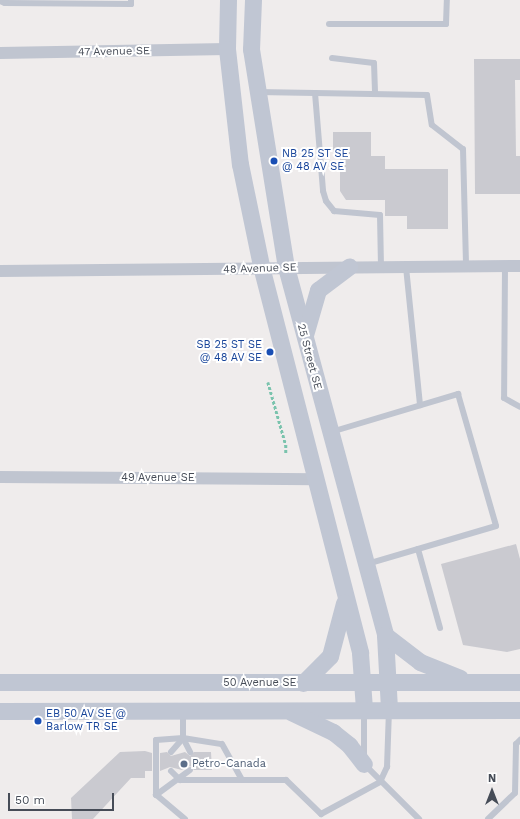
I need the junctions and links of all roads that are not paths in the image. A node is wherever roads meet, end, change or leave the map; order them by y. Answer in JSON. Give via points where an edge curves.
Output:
{"nodes":[{"id":1,"x":131,"y":0,"type":"edge"},
{"id":2,"x":228,"y":0,"type":"edge"},
{"id":3,"x":253,"y":0,"type":"edge"},
{"id":4,"x":447,"y":0,"type":"edge"},
{"id":5,"x":0,"y":1,"type":"edge"},
{"id":6,"x":329,"y":24,"type":"dead end"},
{"id":7,"x":227,"y":50,"type":"junction"},
{"id":8,"x":0,"y":54,"type":"edge"},
{"id":9,"x":332,"y":58,"type":"dead end"},
{"id":10,"x":258,"y":92,"type":"junction"},
{"id":11,"x":316,"y":93,"type":"junction"},
{"id":12,"x":374,"y":94,"type":"junction"},
{"id":13,"x":506,"y":266,"type":"junction"},
{"id":14,"x":520,"y":266,"type":"edge"},
{"id":15,"x":286,"y":267,"type":"junction"},
{"id":16,"x":349,"y":267,"type":"junction"},
{"id":17,"x":381,"y":267,"type":"junction"},
{"id":18,"x":406,"y":267,"type":"junction"},
{"id":19,"x":466,"y":267,"type":"junction"},
{"id":20,"x":262,"y":270,"type":"junction"},
{"id":21,"x":0,"y":271,"type":"edge"},
{"id":22,"x":305,"y":339,"type":"junction"},
{"id":23,"x":420,"y":405,"type":"junction"},
{"id":24,"x":519,"y":409,"type":"edge"},
{"id":25,"x":329,"y":432,"type":"junction"},
{"id":26,"x":0,"y":477,"type":"edge"},
{"id":27,"x":316,"y":479,"type":"junction"},
{"id":28,"x":418,"y":549,"type":"junction"},
{"id":29,"x":366,"y":565,"type":"junction"},
{"id":30,"x":346,"y":595,"type":"junction"},
{"id":31,"x":440,"y":628,"type":"dead end"},
{"id":32,"x":385,"y":635,"type":"junction"},
{"id":33,"x":0,"y":682,"type":"edge"},
{"id":34,"x":364,"y":682,"type":"junction"},
{"id":35,"x":520,"y":682,"type":"edge"},
{"id":36,"x":303,"y":683,"type":"junction"},
{"id":37,"x":389,"y":683,"type":"junction"},
{"id":38,"x":474,"y":683,"type":"junction"},
{"id":39,"x":286,"y":709,"type":"junction"},
{"id":40,"x":364,"y":709,"type":"junction"},
{"id":41,"x":389,"y":709,"type":"junction"},
{"id":42,"x":183,"y":710,"type":"junction"},
{"id":43,"x":520,"y":710,"type":"edge"},
{"id":44,"x":0,"y":711,"type":"edge"},
{"id":45,"x":183,"y":738,"type":"junction"},
{"id":46,"x":518,"y":742,"type":"edge"},
{"id":47,"x":171,"y":752,"type":"dead end"},
{"id":48,"x":190,"y":752,"type":"dead end"},
{"id":49,"x":364,"y":764,"type":"junction"},
{"id":50,"x":190,"y":770,"type":"dead end"},
{"id":51,"x":171,"y":771,"type":"dead end"},
{"id":52,"x":180,"y":780,"type":"junction"},
{"id":53,"x":242,"y":780,"type":"junction"},
{"id":54,"x":380,"y":782,"type":"junction"},
{"id":55,"x":156,"y":795,"type":"junction"},
{"id":56,"x":321,"y":814,"type":"junction"},
{"id":57,"x":185,"y":819,"type":"edge"},
{"id":58,"x":315,"y":819,"type":"edge"},
{"id":59,"x":419,"y":819,"type":"edge"},
{"id":60,"x":488,"y":819,"type":"edge"}],
"edges":[{"from":1,"to":5,"type":"lane","via":[[131,4],[5,4]]},
{"from":2,"to":7,"type":"street"},
{"from":3,"to":10,"type":"street","name":"25 Street SE","via":[[251,48]]},
{"from":4,"to":6,"type":"lane","via":[[446,24]]},
{"from":7,"to":8,"type":"street","name":"47 Avenue SE"},
{"from":7,"to":20,"type":"street","via":[[240,164]]},
{"from":9,"to":12,"type":"lane","via":[[374,63]]},
{"from":10,"to":11,"type":"lane"},
{"from":10,"to":15,"type":"street","name":"25 Street SE"},
{"from":11,"to":12,"type":"lane"},
{"from":11,"to":17,"type":"lane","via":[[326,201],[334,212],[380,214]]},
{"from":12,"to":19,"type":"lane","via":[[427,95],[432,125],[463,149]]},
{"from":13,"to":14,"type":"street","name":"48 Avenue SE"},
{"from":13,"to":19,"type":"street","name":"48 Avenue SE"},
{"from":13,"to":24,"type":"lane","via":[[502,368],[504,398]]},
{"from":15,"to":16,"type":"street","name":"48 Avenue SE"},
{"from":15,"to":20,"type":"street","name":"48 Avenue SE"},
{"from":15,"to":22,"type":"street","name":"25 Street SE"},
{"from":16,"to":17,"type":"street","name":"48 Avenue SE"},
{"from":16,"to":22,"type":"street","via":[[318,290],[312,302]]},
{"from":17,"to":18,"type":"street","name":"48 Avenue SE"},
{"from":18,"to":19,"type":"street","name":"48 Avenue SE"},
{"from":18,"to":23,"type":"lane"},
{"from":20,"to":21,"type":"street","name":"48 Avenue SE"},
{"from":20,"to":27,"type":"street"},
{"from":22,"to":25,"type":"street","name":"25 Street SE"},
{"from":23,"to":25,"type":"lane"},
{"from":23,"to":28,"type":"lane","via":[[458,394],[496,526]]},
{"from":25,"to":29,"type":"street","name":"25 Street SE"},
{"from":26,"to":27,"type":"street","name":"49 Avenue SE"},
{"from":27,"to":30,"type":"street"},
{"from":28,"to":29,"type":"lane"},
{"from":28,"to":31,"type":"lane"},
{"from":29,"to":32,"type":"street","name":"25 Street SE"},
{"from":30,"to":34,"type":"street","via":[[360,652]]},
{"from":30,"to":36,"type":"street","via":[[341,626],[330,656]]},
{"from":32,"to":37,"type":"street","name":"25 Street SE"},
{"from":32,"to":38,"type":"street","via":[[420,662]]},
{"from":33,"to":36,"type":"street","name":"50 Avenue SE"},
{"from":34,"to":36,"type":"street","name":"50 Avenue SE"},
{"from":34,"to":37,"type":"street","name":"50 Avenue SE"},
{"from":34,"to":40,"type":"street"},
{"from":35,"to":38,"type":"street","name":"50 Avenue SE"},
{"from":37,"to":38,"type":"street","name":"50 Avenue SE"},
{"from":37,"to":41,"type":"street","name":"25 Street SE"},
{"from":39,"to":40,"type":"street"},
{"from":39,"to":42,"type":"street"},
{"from":39,"to":49,"type":"street","via":[[333,732],[349,745]]},
{"from":40,"to":41,"type":"street"},
{"from":40,"to":49,"type":"lane"},
{"from":41,"to":43,"type":"street"},
{"from":41,"to":54,"type":"lane","via":[[387,767]]},
{"from":42,"to":44,"type":"street"},
{"from":42,"to":45,"type":"lane"},
{"from":45,"to":47,"type":"lane"},
{"from":45,"to":48,"type":"lane"},
{"from":45,"to":53,"type":"lane","via":[[222,744]]},
{"from":45,"to":55,"type":"lane","via":[[156,740]]},
{"from":46,"to":60,"type":"lane","via":[[515,793]]},
{"from":49,"to":54,"type":"lane"},
{"from":50,"to":52,"type":"lane"},
{"from":51,"to":52,"type":"lane"},
{"from":52,"to":53,"type":"lane"},
{"from":52,"to":55,"type":"lane"},
{"from":53,"to":56,"type":"lane","via":[[286,780]]},
{"from":54,"to":56,"type":"lane"},
{"from":54,"to":59,"type":"lane"},
{"from":55,"to":57,"type":"lane"},
{"from":56,"to":58,"type":"lane"}]}
